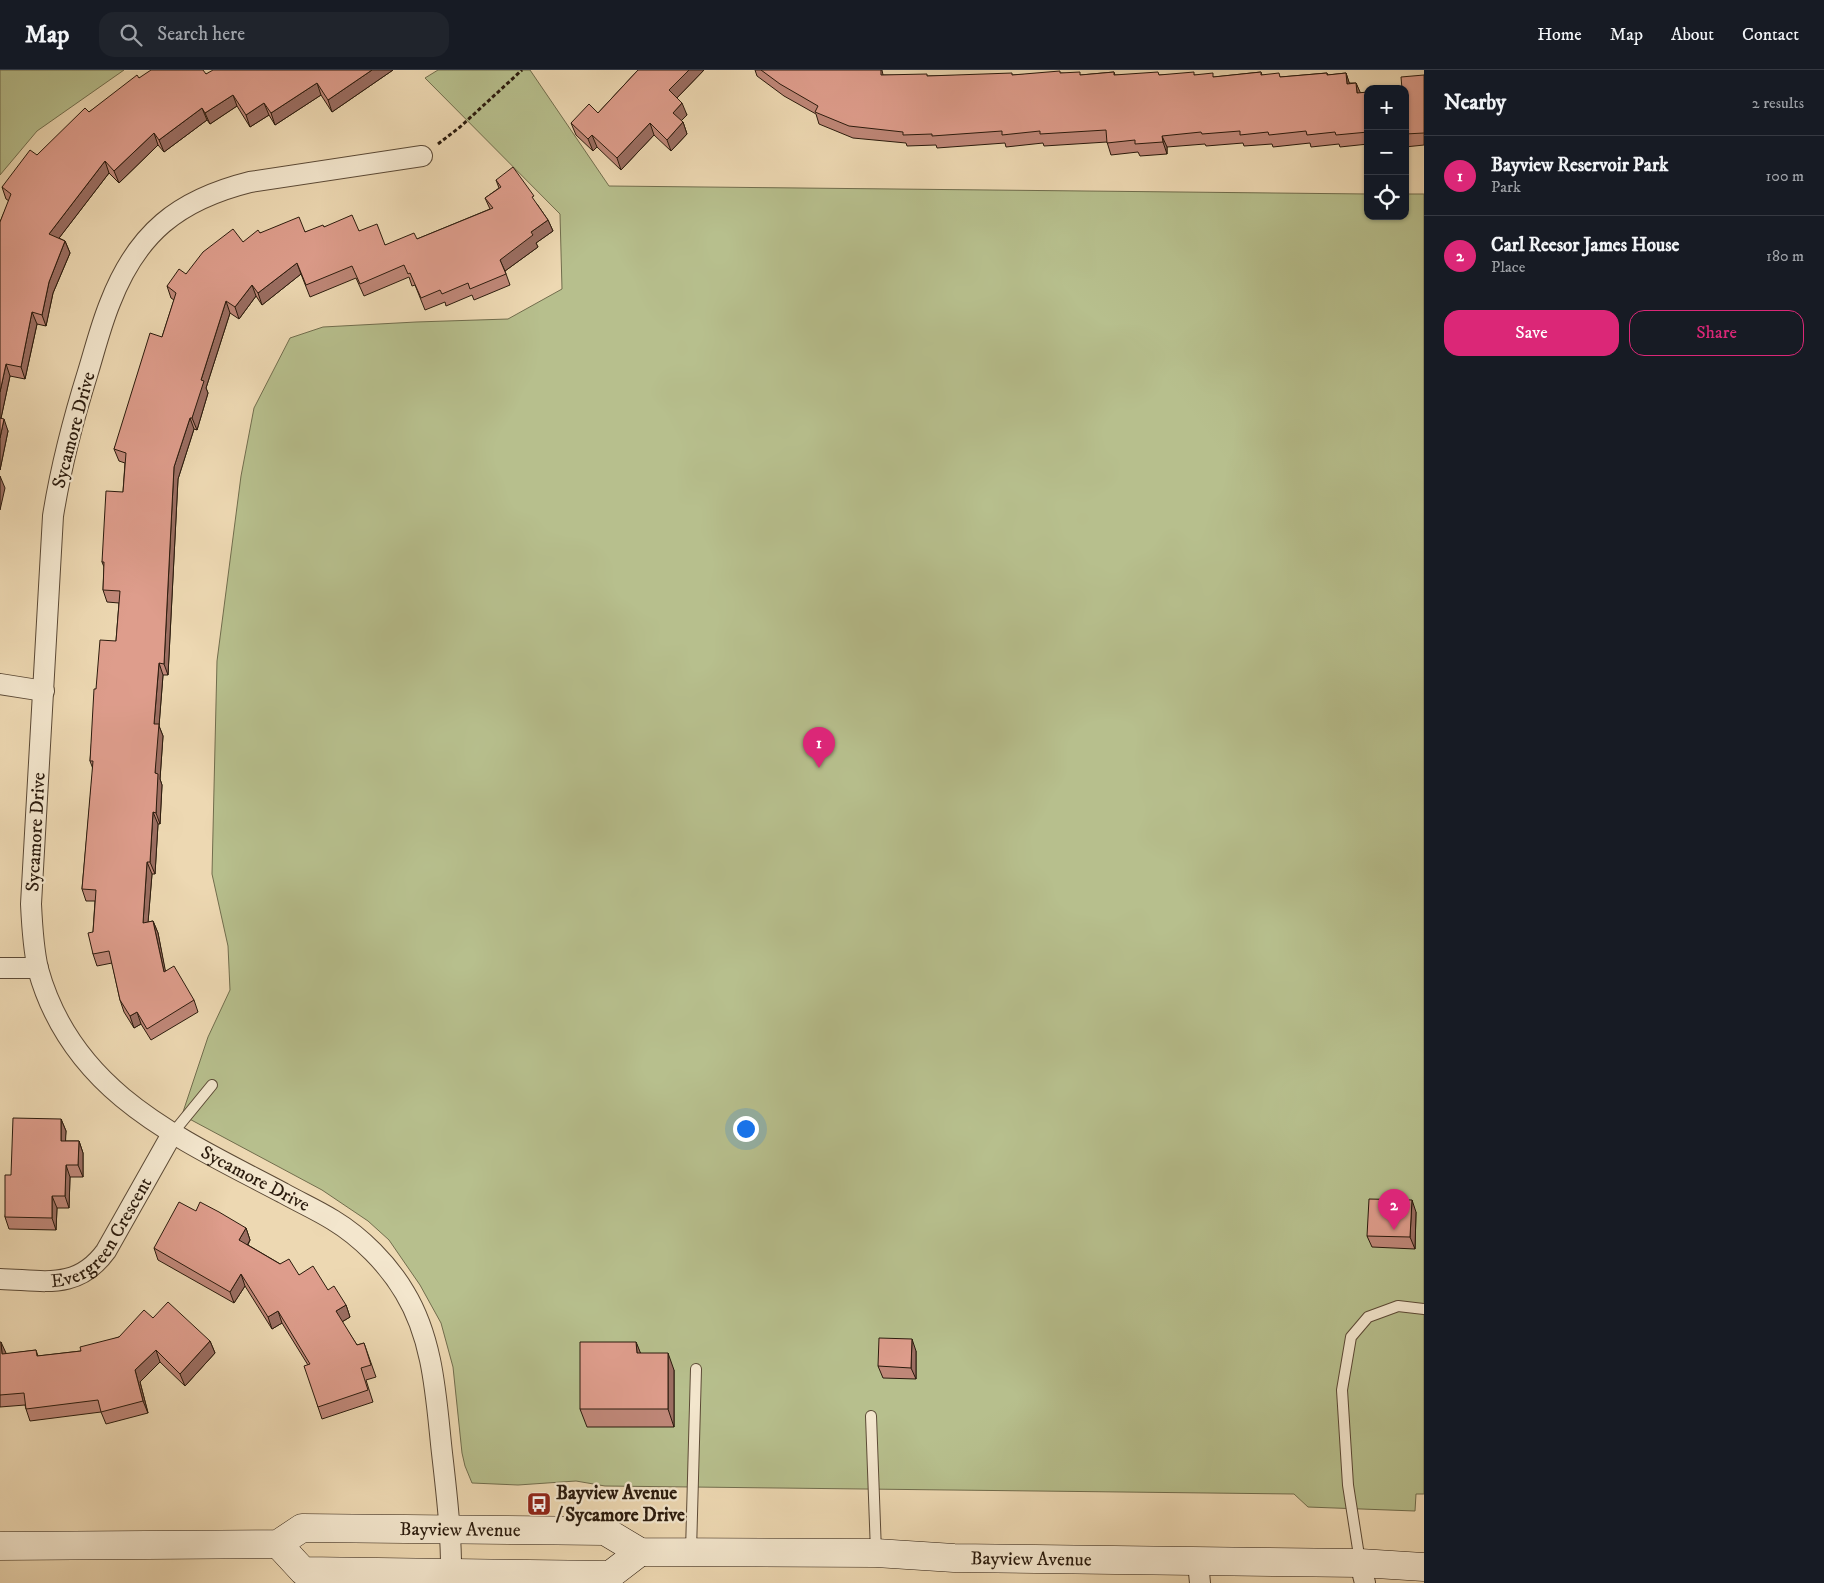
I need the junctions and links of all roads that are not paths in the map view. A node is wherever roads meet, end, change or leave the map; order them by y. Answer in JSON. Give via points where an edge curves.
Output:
{"nodes":[{"id":1,"x":422,"y":156,"type":"road end"},
{"id":2,"x":0,"y":684,"type":"edge"},
{"id":3,"x":44,"y":691,"type":"junction"},
{"id":4,"x":0,"y":968,"type":"edge"},
{"id":5,"x":38,"y":968,"type":"junction"},
{"id":6,"x":212,"y":1085,"type":"dead end"},
{"id":7,"x":172,"y":1134,"type":"junction"},
{"id":8,"x":0,"y":1279,"type":"edge"},
{"id":9,"x":1424,"y":1309,"type":"edge"},
{"id":10,"x":696,"y":1369,"type":"dead end"},
{"id":11,"x":871,"y":1416,"type":"dead end"},
{"id":12,"x":278,"y":1544,"type":"junction"},
{"id":13,"x":0,"y":1546,"type":"edge"},
{"id":14,"x":640,"y":1552,"type":"junction"},
{"id":15,"x":691,"y":1553,"type":"junction"},
{"id":16,"x":876,"y":1553,"type":"junction"},
{"id":17,"x":451,"y":1559,"type":"edge"},
{"id":18,"x":1424,"y":1567,"type":"edge"},
{"id":19,"x":1199,"y":1572,"type":"edge"},
{"id":20,"x":1362,"y":1573,"type":"edge"}],
"edges":[{"from":1,"to":3,"type":"street","name":"Sycamore Drive","via":[[226,188],[183,208],[145,240],[109,304],[68,436],[59,476],[53,516]]},
{"from":2,"to":3,"type":"street"},
{"from":3,"to":5,"type":"street","name":"Sycamore Drive","via":[[31,904]]},
{"from":4,"to":5,"type":"street"},
{"from":5,"to":7,"type":"street","name":"Sycamore Drive","via":[[58,1018],[89,1066],[117,1094]]},
{"from":6,"to":7,"type":"lane"},
{"from":7,"to":8,"type":"street","name":"Evergreen Crescent","via":[[106,1251],[86,1273],[59,1281]]},
{"from":7,"to":17,"type":"street","name":"Sycamore Drive","via":[[334,1220],[382,1262],[406,1293],[423,1330],[433,1372]]},
{"from":9,"to":20,"type":"lane","via":[[1398,1306],[1383,1311],[1368,1317],[1351,1337],[1342,1390],[1348,1485]]},
{"from":10,"to":15,"type":"lane"},
{"from":11,"to":16,"type":"lane"},
{"from":12,"to":13,"type":"main road"},
{"from":12,"to":17,"type":"main road","name":"Bayview Avenue","via":[[302,1528]]},
{"from":12,"to":17,"type":"main road","name":"Bayview Avenue","via":[[302,1572]]},
{"from":14,"to":15,"type":"main road","name":"Bayview Avenue"},
{"from":14,"to":17,"type":"main road","name":"Bayview Avenue","via":[[605,1531]]},
{"from":14,"to":17,"type":"main road","name":"Bayview Avenue","via":[[610,1575]]},
{"from":15,"to":16,"type":"main road","name":"Bayview Avenue"},
{"from":16,"to":19,"type":"main road","name":"Bayview Avenue"},
{"from":18,"to":20,"type":"main road","name":"Bayview Avenue"},
{"from":19,"to":20,"type":"main road","name":"Bayview Avenue"}]}
